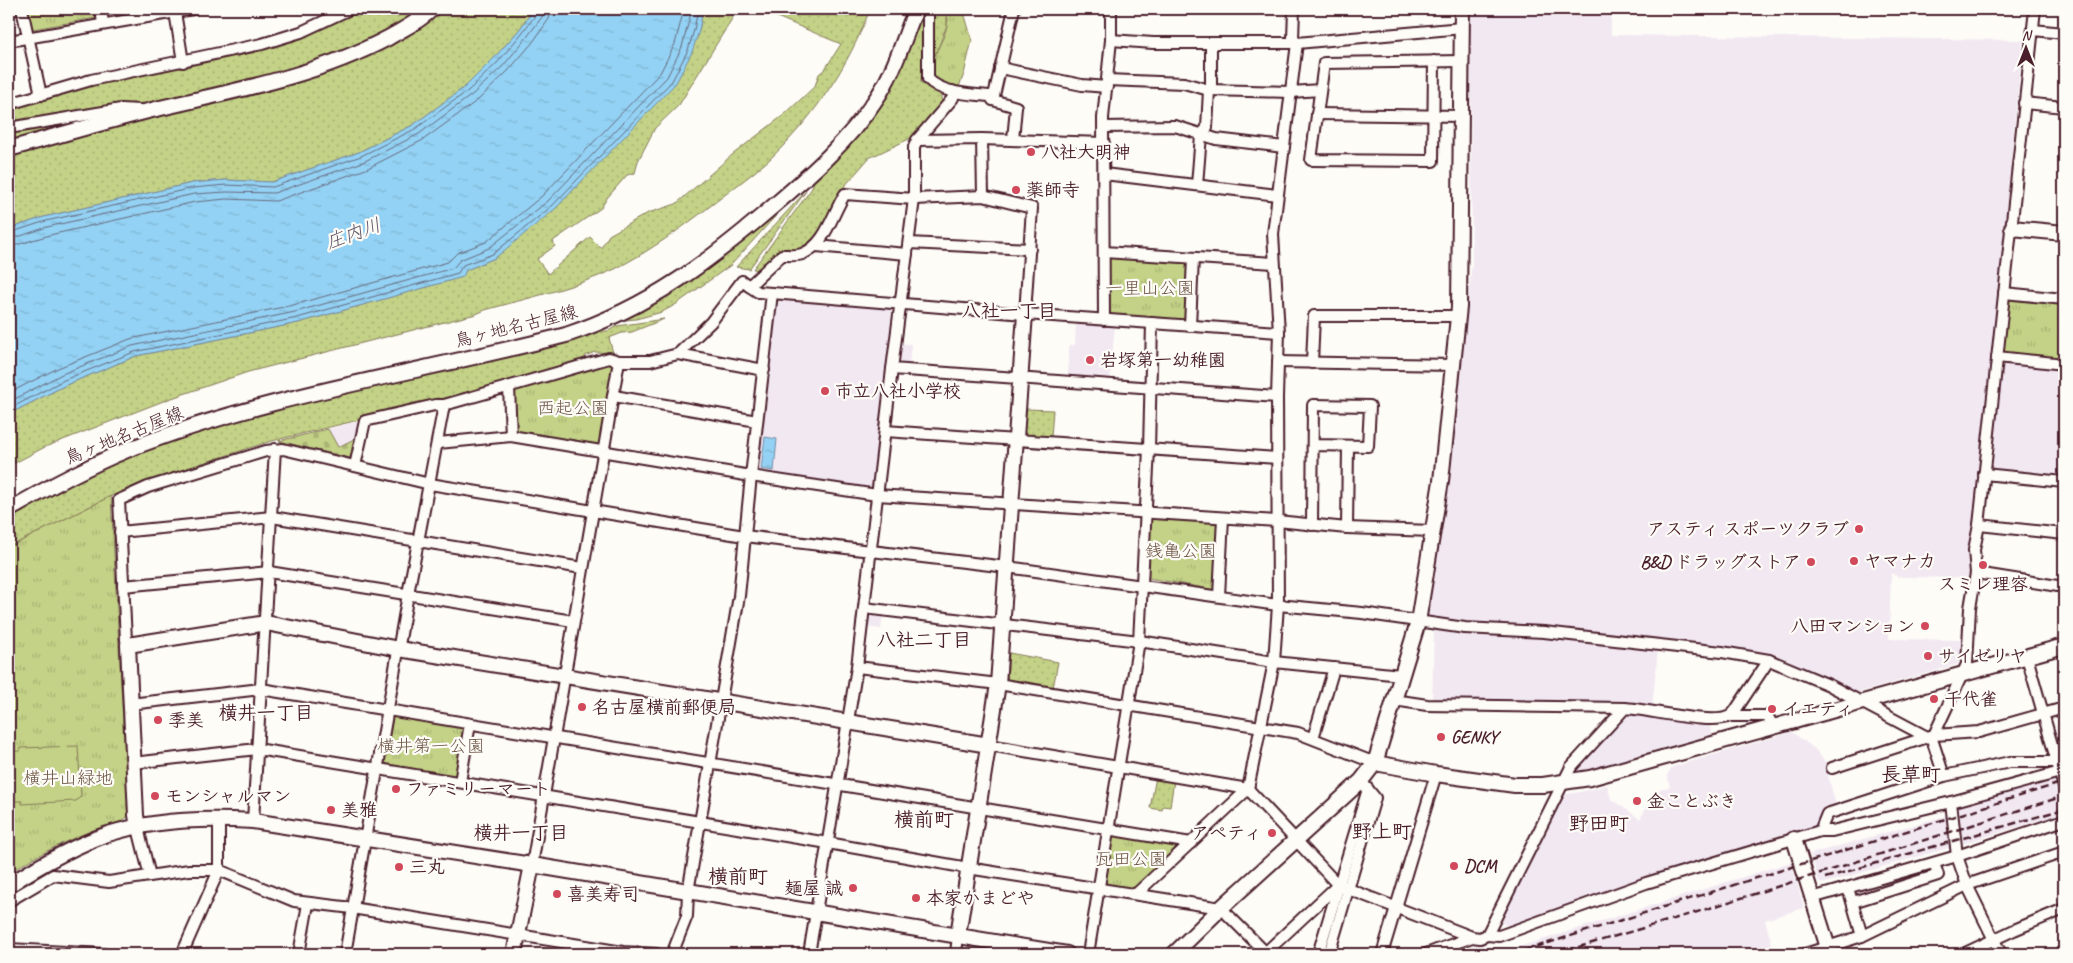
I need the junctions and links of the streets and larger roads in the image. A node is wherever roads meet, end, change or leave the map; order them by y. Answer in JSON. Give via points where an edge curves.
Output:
{"nodes":[{"id":1,"x":22,"y":9,"type":"edge"},
{"id":2,"x":101,"y":9,"type":"edge"},
{"id":3,"x":193,"y":9,"type":"edge"},
{"id":4,"x":350,"y":9,"type":"edge"},
{"id":5,"x":432,"y":9,"type":"edge"},
{"id":6,"x":916,"y":9,"type":"edge"},
{"id":7,"x":928,"y":9,"type":"edge"},
{"id":8,"x":1014,"y":9,"type":"edge"},
{"id":9,"x":1111,"y":9,"type":"edge"},
{"id":10,"x":1294,"y":9,"type":"edge"},
{"id":11,"x":1462,"y":9,"type":"edge"},
{"id":12,"x":2035,"y":9,"type":"edge"},
{"id":13,"x":339,"y":11,"type":"edge"},
{"id":14,"x":175,"y":12,"type":"junction"},
{"id":15,"x":103,"y":24,"type":"junction"},
{"id":16,"x":1462,"y":28,"type":"junction"},
{"id":17,"x":2033,"y":30,"type":"junction"},
{"id":18,"x":2064,"y":33,"type":"edge"},
{"id":19,"x":28,"y":38,"type":"junction"},
{"id":20,"x":1111,"y":40,"type":"junction"},
{"id":21,"x":9,"y":41,"type":"edge"},
{"id":22,"x":1297,"y":42,"type":"junction"},
{"id":23,"x":1211,"y":43,"type":"junction"},
{"id":24,"x":1434,"y":61,"type":"junction"},
{"id":25,"x":1462,"y":61,"type":"junction"},
{"id":26,"x":183,"y":62,"type":"junction"},
{"id":27,"x":1000,"y":68,"type":"junction"},
{"id":28,"x":1107,"y":84,"type":"junction"},
{"id":29,"x":1210,"y":90,"type":"junction"},
{"id":30,"x":1320,"y":90,"type":"junction"},
{"id":31,"x":952,"y":91,"type":"junction"},
{"id":32,"x":1290,"y":92,"type":"junction"},
{"id":33,"x":41,"y":95,"type":"junction"},
{"id":34,"x":993,"y":100,"type":"junction"},
{"id":35,"x":2024,"y":103,"type":"junction"},
{"id":36,"x":9,"y":104,"type":"edge"},
{"id":37,"x":2064,"y":107,"type":"edge"},
{"id":38,"x":151,"y":110,"type":"junction"},
{"id":39,"x":1317,"y":114,"type":"junction"},
{"id":40,"x":1434,"y":115,"type":"junction"},
{"id":41,"x":1461,"y":116,"type":"junction"},
{"id":42,"x":1104,"y":127,"type":"junction"},
{"id":43,"x":9,"y":128,"type":"edge"},
{"id":44,"x":1201,"y":134,"type":"junction"},
{"id":45,"x":982,"y":139,"type":"junction"},
{"id":46,"x":917,"y":140,"type":"junction"},
{"id":47,"x":1013,"y":140,"type":"junction"},
{"id":48,"x":1104,"y":143,"type":"junction"},
{"id":49,"x":1284,"y":147,"type":"junction"},
{"id":50,"x":9,"y":149,"type":"edge"},
{"id":51,"x":1104,"y":174,"type":"junction"},
{"id":52,"x":1197,"y":185,"type":"junction"},
{"id":53,"x":1277,"y":195,"type":"junction"},
{"id":54,"x":983,"y":196,"type":"junction"},
{"id":55,"x":914,"y":199,"type":"junction"},
{"id":56,"x":2012,"y":228,"type":"junction"},
{"id":57,"x":2064,"y":233,"type":"edge"},
{"id":58,"x":909,"y":243,"type":"junction"},
{"id":59,"x":816,"y":246,"type":"junction"},
{"id":60,"x":1030,"y":249,"type":"junction"},
{"id":61,"x":1104,"y":252,"type":"junction"},
{"id":62,"x":907,"y":254,"type":"junction"},
{"id":63,"x":1193,"y":258,"type":"junction"},
{"id":64,"x":1274,"y":264,"type":"junction"},
{"id":65,"x":749,"y":286,"type":"junction"},
{"id":66,"x":2004,"y":293,"type":"junction"},
{"id":67,"x":772,"y":294,"type":"junction"},
{"id":68,"x":2064,"y":300,"type":"edge"},
{"id":69,"x":900,"y":304,"type":"junction"},
{"id":70,"x":1025,"y":314,"type":"junction"},
{"id":71,"x":1458,"y":316,"type":"junction"},
{"id":72,"x":1104,"y":320,"type":"junction"},
{"id":73,"x":1152,"y":323,"type":"junction"},
{"id":74,"x":1190,"y":326,"type":"junction"},
{"id":75,"x":1279,"y":332,"type":"junction"},
{"id":76,"x":678,"y":354,"type":"junction"},
{"id":77,"x":1997,"y":357,"type":"junction"},
{"id":78,"x":619,"y":361,"type":"junction"},
{"id":79,"x":1278,"y":362,"type":"junction"},
{"id":80,"x":1312,"y":363,"type":"junction"},
{"id":81,"x":2064,"y":364,"type":"edge"},
{"id":82,"x":1453,"y":365,"type":"junction"},
{"id":83,"x":892,"y":369,"type":"junction"},
{"id":84,"x":764,"y":370,"type":"junction"},
{"id":85,"x":1020,"y":378,"type":"junction"},
{"id":86,"x":508,"y":387,"type":"junction"},
{"id":87,"x":1150,"y":387,"type":"junction"},
{"id":88,"x":614,"y":396,"type":"junction"},
{"id":89,"x":1277,"y":396,"type":"junction"},
{"id":90,"x":444,"y":405,"type":"junction"},
{"id":91,"x":757,"y":421,"type":"junction"},
{"id":92,"x":885,"y":431,"type":"junction"},
{"id":93,"x":511,"y":436,"type":"junction"},
{"id":94,"x":1016,"y":440,"type":"junction"},
{"id":95,"x":438,"y":443,"type":"junction"},
{"id":96,"x":1313,"y":446,"type":"junction"},
{"id":97,"x":1348,"y":446,"type":"junction"},
{"id":98,"x":275,"y":449,"type":"junction"},
{"id":99,"x":1149,"y":449,"type":"junction"},
{"id":100,"x":603,"y":452,"type":"junction"},
{"id":101,"x":1277,"y":458,"type":"junction"},
{"id":102,"x":355,"y":466,"type":"junction"},
{"id":103,"x":1984,"y":474,"type":"junction"},
{"id":104,"x":751,"y":476,"type":"junction"},
{"id":105,"x":2064,"y":482,"type":"edge"},
{"id":106,"x":430,"y":484,"type":"junction"},
{"id":107,"x":877,"y":495,"type":"junction"},
{"id":108,"x":1011,"y":503,"type":"junction"},
{"id":109,"x":9,"y":510,"type":"edge"},
{"id":110,"x":593,"y":511,"type":"junction"},
{"id":111,"x":1146,"y":513,"type":"junction"},
{"id":112,"x":272,"y":517,"type":"junction"},
{"id":113,"x":1223,"y":518,"type":"junction"},
{"id":114,"x":1277,"y":521,"type":"junction"},
{"id":115,"x":1312,"y":525,"type":"junction"},
{"id":116,"x":1979,"y":525,"type":"junction"},
{"id":117,"x":1347,"y":528,"type":"junction"},
{"id":118,"x":1433,"y":531,"type":"junction"},
{"id":119,"x":120,"y":532,"type":"junction"},
{"id":120,"x":2064,"y":534,"type":"edge"},
{"id":121,"x":744,"y":536,"type":"junction"},
{"id":122,"x":418,"y":540,"type":"junction"},
{"id":123,"x":870,"y":551,"type":"junction"},
{"id":124,"x":1007,"y":567,"type":"junction"},
{"id":125,"x":582,"y":568,"type":"junction"},
{"id":126,"x":269,"y":572,"type":"junction"},
{"id":127,"x":1976,"y":573,"type":"junction"},
{"id":128,"x":1142,"y":585,"type":"junction"},
{"id":129,"x":123,"y":586,"type":"junction"},
{"id":130,"x":2064,"y":587,"type":"edge"},
{"id":131,"x":408,"y":594,"type":"junction"},
{"id":132,"x":1219,"y":596,"type":"junction"},
{"id":133,"x":1278,"y":605,"type":"junction"},
{"id":134,"x":864,"y":608,"type":"junction"},
{"id":135,"x":573,"y":621,"type":"junction"},
{"id":136,"x":1418,"y":622,"type":"junction"},
{"id":137,"x":266,"y":623,"type":"junction"},
{"id":138,"x":1003,"y":624,"type":"junction"},
{"id":139,"x":1139,"y":641,"type":"junction"},
{"id":140,"x":128,"y":645,"type":"junction"},
{"id":141,"x":2064,"y":646,"type":"edge"},
{"id":142,"x":399,"y":649,"type":"junction"},
{"id":143,"x":2027,"y":657,"type":"junction"},
{"id":144,"x":1769,"y":660,"type":"junction"},
{"id":145,"x":1274,"y":662,"type":"junction"},
{"id":146,"x":857,"y":667,"type":"junction"},
{"id":147,"x":1334,"y":668,"type":"junction"},
{"id":148,"x":1963,"y":674,"type":"junction"},
{"id":149,"x":1401,"y":675,"type":"junction"},
{"id":150,"x":563,"y":676,"type":"junction"},
{"id":151,"x":998,"y":684,"type":"junction"},
{"id":152,"x":262,"y":689,"type":"junction"},
{"id":153,"x":1394,"y":700,"type":"junction"},
{"id":154,"x":720,"y":701,"type":"junction"},
{"id":155,"x":1862,"y":702,"type":"junction"},
{"id":156,"x":130,"y":704,"type":"junction"},
{"id":157,"x":1130,"y":705,"type":"junction"},
{"id":158,"x":1625,"y":708,"type":"junction"},
{"id":159,"x":2064,"y":708,"type":"edge"},
{"id":160,"x":388,"y":710,"type":"junction"},
{"id":161,"x":2044,"y":714,"type":"junction"},
{"id":162,"x":1730,"y":716,"type":"junction"},
{"id":163,"x":849,"y":722,"type":"junction"},
{"id":164,"x":470,"y":724,"type":"junction"},
{"id":165,"x":1261,"y":726,"type":"junction"},
{"id":166,"x":1772,"y":726,"type":"junction"},
{"id":167,"x":1931,"y":736,"type":"junction"},
{"id":168,"x":554,"y":737,"type":"junction"},
{"id":169,"x":1313,"y":738,"type":"junction"},
{"id":170,"x":989,"y":745,"type":"junction"},
{"id":171,"x":257,"y":749,"type":"junction"},
{"id":172,"x":133,"y":763,"type":"junction"},
{"id":173,"x":710,"y":763,"type":"junction"},
{"id":174,"x":1374,"y":763,"type":"junction"},
{"id":175,"x":1120,"y":767,"type":"junction"},
{"id":176,"x":1832,"y":768,"type":"dead end"},
{"id":177,"x":2061,"y":769,"type":"edge"},
{"id":178,"x":378,"y":770,"type":"junction"},
{"id":179,"x":1436,"y":774,"type":"junction"},
{"id":180,"x":1944,"y":776,"type":"junction"},
{"id":181,"x":460,"y":782,"type":"junction"},
{"id":182,"x":838,"y":784,"type":"junction"},
{"id":183,"x":1561,"y":784,"type":"junction"},
{"id":184,"x":1364,"y":786,"type":"junction"},
{"id":185,"x":2064,"y":787,"type":"edge"},
{"id":186,"x":1248,"y":789,"type":"junction"},
{"id":187,"x":543,"y":796,"type":"junction"},
{"id":188,"x":1951,"y":802,"type":"junction"},
{"id":189,"x":979,"y":807,"type":"junction"},
{"id":190,"x":219,"y":819,"type":"junction"},
{"id":191,"x":253,"y":820,"type":"junction"},
{"id":192,"x":2064,"y":820,"type":"edge"},
{"id":193,"x":700,"y":823,"type":"junction"},
{"id":194,"x":138,"y":828,"type":"junction"},
{"id":195,"x":1109,"y":829,"type":"junction"},
{"id":196,"x":1820,"y":830,"type":"junction"},
{"id":197,"x":1794,"y":838,"type":"junction"},
{"id":198,"x":366,"y":839,"type":"junction"},
{"id":199,"x":1296,"y":840,"type":"junction"},
{"id":200,"x":828,"y":843,"type":"junction"},
{"id":201,"x":1191,"y":843,"type":"junction"},
{"id":202,"x":2064,"y":852,"type":"edge"},
{"id":203,"x":1957,"y":856,"type":"junction"},
{"id":204,"x":1934,"y":863,"type":"junction"},
{"id":205,"x":532,"y":865,"type":"junction"},
{"id":206,"x":968,"y":868,"type":"junction"},
{"id":207,"x":219,"y":870,"type":"junction"},
{"id":208,"x":150,"y":876,"type":"junction"},
{"id":209,"x":9,"y":885,"type":"edge"},
{"id":210,"x":1967,"y":885,"type":"junction"},
{"id":211,"x":1343,"y":887,"type":"junction"},
{"id":212,"x":1099,"y":888,"type":"junction"},
{"id":213,"x":1848,"y":888,"type":"junction"},
{"id":214,"x":688,"y":892,"type":"junction"},
{"id":215,"x":1136,"y":894,"type":"junction"},
{"id":216,"x":1812,"y":898,"type":"junction"},
{"id":217,"x":9,"y":900,"type":"edge"},
{"id":218,"x":1853,"y":902,"type":"junction"},
{"id":219,"x":308,"y":904,"type":"junction"},
{"id":220,"x":1396,"y":907,"type":"junction"},
{"id":221,"x":352,"y":908,"type":"junction"},
{"id":222,"x":1221,"y":908,"type":"junction"},
{"id":223,"x":2064,"y":910,"type":"edge"},
{"id":224,"x":817,"y":913,"type":"junction"},
{"id":225,"x":518,"y":935,"type":"junction"},
{"id":226,"x":1488,"y":935,"type":"junction"},
{"id":227,"x":958,"y":936,"type":"junction"},
{"id":228,"x":1862,"y":936,"type":"junction"},
{"id":229,"x":1472,"y":937,"type":"junction"},
{"id":230,"x":1993,"y":939,"type":"junction"},
{"id":231,"x":9,"y":949,"type":"edge"},
{"id":232,"x":1828,"y":951,"type":"edge"},
{"id":233,"x":1437,"y":952,"type":"edge"},
{"id":234,"x":104,"y":954,"type":"edge"},
{"id":235,"x":182,"y":954,"type":"edge"},
{"id":236,"x":299,"y":954,"type":"edge"},
{"id":237,"x":347,"y":954,"type":"edge"},
{"id":238,"x":514,"y":954,"type":"edge"},
{"id":239,"x":657,"y":954,"type":"edge"},
{"id":240,"x":672,"y":954,"type":"edge"},
{"id":241,"x":809,"y":954,"type":"edge"},
{"id":242,"x":956,"y":954,"type":"edge"},
{"id":243,"x":1067,"y":954,"type":"edge"},
{"id":244,"x":1088,"y":954,"type":"edge"},
{"id":245,"x":1174,"y":954,"type":"edge"},
{"id":246,"x":1266,"y":954,"type":"edge"},
{"id":247,"x":1318,"y":954,"type":"edge"},
{"id":248,"x":1328,"y":954,"type":"edge"},
{"id":249,"x":1382,"y":954,"type":"edge"},
{"id":250,"x":1426,"y":954,"type":"edge"},
{"id":251,"x":1805,"y":954,"type":"edge"},
{"id":252,"x":1963,"y":954,"type":"edge"},
{"id":253,"x":2001,"y":954,"type":"edge"}],
"edges":[{"from":1,"to":19,"type":"street"},
{"from":2,"to":15,"type":"street"},
{"from":3,"to":14,"type":"street"},
{"from":4,"to":13,"type":"street"},
{"from":5,"to":38,"type":"street","via":[[423,18],[376,44],[308,72]]},
{"from":6,"to":109,"type":"street","name":"鳥ヶ地名古屋線","via":[[883,87],[841,142],[808,176],[754,222],[687,275],[645,302],[598,325],[566,335],[269,405],[198,426],[85,469]]},
{"from":7,"to":31,"type":"street","via":[[928,79]]},
{"from":8,"to":27,"type":"street"},
{"from":9,"to":20,"type":"street"},
{"from":10,"to":22,"type":"street","via":[[1293,39]]},
{"from":11,"to":16,"type":"street"},
{"from":12,"to":17,"type":"street"},
{"from":13,"to":26,"type":"street","via":[[301,32]]},
{"from":14,"to":15,"type":"street"},
{"from":14,"to":26,"type":"street"},
{"from":15,"to":19,"type":"street"},
{"from":16,"to":22,"type":"street"},
{"from":16,"to":25,"type":"street"},
{"from":17,"to":18,"type":"street"},
{"from":17,"to":35,"type":"street"},
{"from":19,"to":21,"type":"street"},
{"from":19,"to":33,"type":"street"},
{"from":20,"to":23,"type":"street"},
{"from":20,"to":28,"type":"street"},
{"from":22,"to":23,"type":"street"},
{"from":22,"to":32,"type":"street"},
{"from":23,"to":29,"type":"street"},
{"from":24,"to":25,"type":"street"},
{"from":24,"to":30,"type":"street","via":[[1324,63]]},
{"from":24,"to":40,"type":"street"},
{"from":25,"to":41,"type":"street"},
{"from":26,"to":33,"type":"street","via":[[91,80]]},
{"from":27,"to":28,"type":"street","via":[[1082,85]]},
{"from":27,"to":34,"type":"street"},
{"from":28,"to":29,"type":"street","via":[[1184,83]]},
{"from":28,"to":42,"type":"street"},
{"from":29,"to":32,"type":"street"},
{"from":29,"to":44,"type":"street","via":[[1208,128]]},
{"from":30,"to":32,"type":"street"},
{"from":30,"to":39,"type":"street"},
{"from":31,"to":34,"type":"street","via":[[990,96]]},
{"from":31,"to":46,"type":"street","via":[[953,98]]},
{"from":32,"to":49,"type":"street"},
{"from":33,"to":36,"type":"street"},
{"from":34,"to":47,"type":"street","via":[[1016,107]]},
{"from":35,"to":37,"type":"street"},
{"from":35,"to":56,"type":"street"},
{"from":38,"to":43,"type":"street","via":[[121,109]]},
{"from":38,"to":50,"type":"street"},
{"from":39,"to":40,"type":"street"},
{"from":39,"to":40,"type":"street","via":[[1311,160],[1433,161]]},
{"from":40,"to":41,"type":"street"},
{"from":41,"to":71,"type":"street"},
{"from":42,"to":44,"type":"street","via":[[1176,126]]},
{"from":42,"to":48,"type":"street"},
{"from":44,"to":49,"type":"street","via":[[1216,139]]},
{"from":44,"to":52,"type":"street"},
{"from":45,"to":46,"type":"street"},
{"from":45,"to":47,"type":"street"},
{"from":45,"to":54,"type":"street"},
{"from":46,"to":55,"type":"street","via":[[914,147]]},
{"from":47,"to":48,"type":"street"},
{"from":48,"to":51,"type":"street"},
{"from":49,"to":53,"type":"street"},
{"from":51,"to":52,"type":"street"},
{"from":51,"to":61,"type":"street"},
{"from":52,"to":53,"type":"street"},
{"from":53,"to":64,"type":"street","via":[[1272,234]]},
{"from":54,"to":55,"type":"street"},
{"from":54,"to":60,"type":"street","via":[[1032,208]]},
{"from":55,"to":58,"type":"street"},
{"from":55,"to":59,"type":"street","via":[[845,194]]},
{"from":56,"to":57,"type":"street"},
{"from":56,"to":66,"type":"street"},
{"from":58,"to":60,"type":"street"},
{"from":58,"to":62,"type":"street"},
{"from":59,"to":62,"type":"street"},
{"from":59,"to":65,"type":"street","via":[[801,255],[782,255]]},
{"from":60,"to":70,"type":"street"},
{"from":61,"to":63,"type":"street"},
{"from":61,"to":72,"type":"street"},
{"from":62,"to":69,"type":"street"},
{"from":63,"to":64,"type":"street"},
{"from":63,"to":74,"type":"street"},
{"from":64,"to":75,"type":"street"},
{"from":65,"to":67,"type":"street","via":[[758,292]]},
{"from":65,"to":76,"type":"street","via":[[742,281],[710,322]]},
{"from":66,"to":68,"type":"street"},
{"from":66,"to":77,"type":"street"},
{"from":67,"to":69,"type":"street"},
{"from":67,"to":84,"type":"street"},
{"from":69,"to":70,"type":"street"},
{"from":69,"to":83,"type":"street"},
{"from":70,"to":72,"type":"street"},
{"from":70,"to":85,"type":"street"},
{"from":71,"to":80,"type":"street","via":[[1314,316]]},
{"from":71,"to":82,"type":"street"},
{"from":72,"to":73,"type":"street"},
{"from":73,"to":74,"type":"street"},
{"from":73,"to":87,"type":"street"},
{"from":74,"to":75,"type":"street"},
{"from":75,"to":79,"type":"street"},
{"from":76,"to":78,"type":"street","via":[[650,361]]},
{"from":76,"to":84,"type":"street"},
{"from":77,"to":81,"type":"street"},
{"from":77,"to":103,"type":"street"},
{"from":78,"to":86,"type":"street","via":[[610,358]]},
{"from":78,"to":88,"type":"street"},
{"from":79,"to":80,"type":"street"},
{"from":79,"to":89,"type":"street"},
{"from":80,"to":82,"type":"street"},
{"from":82,"to":118,"type":"street"},
{"from":83,"to":85,"type":"street"},
{"from":83,"to":92,"type":"street"},
{"from":84,"to":91,"type":"street"},
{"from":85,"to":87,"type":"street"},
{"from":85,"to":94,"type":"street"},
{"from":86,"to":90,"type":"street"},
{"from":86,"to":93,"type":"street"},
{"from":87,"to":89,"type":"street"},
{"from":87,"to":99,"type":"street"},
{"from":88,"to":91,"type":"street"},
{"from":88,"to":100,"type":"street"},
{"from":89,"to":101,"type":"street"},
{"from":90,"to":95,"type":"street"},
{"from":90,"to":102,"type":"street","via":[[365,421]]},
{"from":91,"to":104,"type":"street"},
{"from":92,"to":94,"type":"street"},
{"from":92,"to":107,"type":"street"},
{"from":93,"to":95,"type":"street"},
{"from":93,"to":100,"type":"street"},
{"from":94,"to":99,"type":"street"},
{"from":94,"to":108,"type":"street"},
{"from":95,"to":106,"type":"street"},
{"from":96,"to":97,"type":"street"},
{"from":96,"to":97,"type":"street","via":[[1313,405],[1370,406],[1368,446]]},
{"from":96,"to":115,"type":"street"},
{"from":97,"to":117,"type":"street"},
{"from":98,"to":102,"type":"street"},
{"from":98,"to":112,"type":"street"},
{"from":98,"to":119,"type":"street","via":[[148,487],[119,500]]},
{"from":99,"to":101,"type":"street"},
{"from":99,"to":111,"type":"street"},
{"from":100,"to":104,"type":"street"},
{"from":100,"to":110,"type":"street"},
{"from":101,"to":114,"type":"street"},
{"from":102,"to":106,"type":"street"},
{"from":103,"to":105,"type":"street"},
{"from":103,"to":116,"type":"street"},
{"from":104,"to":107,"type":"street"},
{"from":104,"to":121,"type":"street"},
{"from":106,"to":110,"type":"street"},
{"from":106,"to":122,"type":"street"},
{"from":107,"to":108,"type":"street"},
{"from":107,"to":123,"type":"street"},
{"from":108,"to":111,"type":"street"},
{"from":108,"to":124,"type":"street"},
{"from":110,"to":121,"type":"street"},
{"from":110,"to":125,"type":"street"},
{"from":111,"to":113,"type":"street"},
{"from":111,"to":128,"type":"street"},
{"from":112,"to":119,"type":"street"},
{"from":112,"to":122,"type":"street"},
{"from":112,"to":126,"type":"street"},
{"from":113,"to":114,"type":"street"},
{"from":113,"to":132,"type":"street"},
{"from":114,"to":115,"type":"street"},
{"from":114,"to":133,"type":"street"},
{"from":115,"to":117,"type":"street"},
{"from":116,"to":120,"type":"street"},
{"from":116,"to":127,"type":"street","via":[[1974,550]]},
{"from":117,"to":118,"type":"street"},
{"from":118,"to":136,"type":"street"},
{"from":119,"to":129,"type":"street"},
{"from":121,"to":123,"type":"street"},
{"from":121,"to":154,"type":"street","via":[[738,596]]},
{"from":122,"to":125,"type":"street"},
{"from":122,"to":131,"type":"street"},
{"from":123,"to":124,"type":"street"},
{"from":123,"to":134,"type":"street"},
{"from":124,"to":128,"type":"street"},
{"from":124,"to":138,"type":"street"},
{"from":125,"to":135,"type":"street"},
{"from":126,"to":129,"type":"street"},
{"from":126,"to":131,"type":"street"},
{"from":126,"to":137,"type":"street"},
{"from":127,"to":130,"type":"street"},
{"from":127,"to":148,"type":"street","via":[[1970,608],[1967,664]]},
{"from":128,"to":132,"type":"street"},
{"from":128,"to":139,"type":"street"},
{"from":129,"to":140,"type":"street"},
{"from":131,"to":135,"type":"street"},
{"from":131,"to":142,"type":"street"},
{"from":132,"to":133,"type":"street"},
{"from":133,"to":136,"type":"street","via":[[1362,612]]},
{"from":133,"to":145,"type":"street"},
{"from":134,"to":138,"type":"street"},
{"from":134,"to":146,"type":"street"},
{"from":135,"to":150,"type":"street"},
{"from":136,"to":144,"type":"street","via":[[1572,635]]},
{"from":136,"to":149,"type":"street"},
{"from":137,"to":140,"type":"street"},
{"from":137,"to":142,"type":"street"},
{"from":137,"to":152,"type":"street"},
{"from":138,"to":139,"type":"street"},
{"from":138,"to":151,"type":"street"},
{"from":139,"to":145,"type":"street"},
{"from":139,"to":157,"type":"street"},
{"from":140,"to":156,"type":"street"},
{"from":141,"to":143,"type":"street"},
{"from":142,"to":150,"type":"street"},
{"from":142,"to":160,"type":"street"},
{"from":143,"to":148,"type":"street"},
{"from":143,"to":161,"type":"street"},
{"from":144,"to":155,"type":"street"},
{"from":144,"to":162,"type":"street"},
{"from":145,"to":147,"type":"street"},
{"from":145,"to":165,"type":"street"},
{"from":146,"to":151,"type":"street"},
{"from":146,"to":163,"type":"street"},
{"from":147,"to":149,"type":"street"},
{"from":147,"to":169,"type":"street"},
{"from":148,"to":155,"type":"street"},
{"from":148,"to":167,"type":"street"},
{"from":149,"to":153,"type":"street"},
{"from":150,"to":154,"type":"street"},
{"from":150,"to":168,"type":"street"},
{"from":151,"to":157,"type":"street"},
{"from":151,"to":170,"type":"street"},
{"from":152,"to":156,"type":"street"},
{"from":152,"to":160,"type":"street"},
{"from":152,"to":171,"type":"street"},
{"from":153,"to":158,"type":"street","via":[[1427,704]]},
{"from":153,"to":174,"type":"street"},
{"from":154,"to":163,"type":"street"},
{"from":154,"to":173,"type":"street"},
{"from":155,"to":166,"type":"street"},
{"from":155,"to":167,"type":"street"},
{"from":156,"to":172,"type":"street"},
{"from":157,"to":165,"type":"street"},
{"from":157,"to":175,"type":"street"},
{"from":158,"to":162,"type":"street","via":[[1691,718]]},
{"from":158,"to":183,"type":"street","via":[[1571,767]]},
{"from":159,"to":161,"type":"street"},
{"from":160,"to":164,"type":"street"},
{"from":160,"to":178,"type":"street"},
{"from":161,"to":167,"type":"street","via":[[1979,732]]},
{"from":161,"to":177,"type":"street"},
{"from":162,"to":166,"type":"street","via":[[1765,716]]},
{"from":163,"to":170,"type":"street"},
{"from":163,"to":182,"type":"street"},
{"from":164,"to":168,"type":"street"},
{"from":164,"to":181,"type":"street"},
{"from":165,"to":169,"type":"street"},
{"from":165,"to":186,"type":"street"},
{"from":166,"to":183,"type":"street"},
{"from":167,"to":176,"type":"street"},
{"from":167,"to":180,"type":"street"},
{"from":168,"to":173,"type":"street"},
{"from":168,"to":187,"type":"street"},
{"from":169,"to":174,"type":"street"},
{"from":170,"to":175,"type":"street"},
{"from":170,"to":189,"type":"street"},
{"from":171,"to":172,"type":"street"},
{"from":171,"to":178,"type":"street"},
{"from":171,"to":191,"type":"street"},
{"from":172,"to":194,"type":"street"},
{"from":173,"to":182,"type":"street"},
{"from":173,"to":193,"type":"street"},
{"from":174,"to":179,"type":"street"},
{"from":174,"to":184,"type":"street"},
{"from":175,"to":186,"type":"street"},
{"from":175,"to":195,"type":"street"},
{"from":177,"to":180,"type":"street","via":[[2010,762]]},
{"from":177,"to":185,"type":"street"},
{"from":177,"to":188,"type":"street"},
{"from":178,"to":181,"type":"street"},
{"from":178,"to":198,"type":"street"},
{"from":179,"to":183,"type":"street","via":[[1515,785]]},
{"from":179,"to":220,"type":"street"},
{"from":180,"to":196,"type":"street","via":[[1827,814]]},
{"from":181,"to":187,"type":"street"},
{"from":182,"to":189,"type":"street"},
{"from":182,"to":200,"type":"street"},
{"from":183,"to":226,"type":"street"},
{"from":184,"to":199,"type":"street"},
{"from":184,"to":211,"type":"street","via":[[1375,798]]},
{"from":186,"to":199,"type":"street"},
{"from":186,"to":201,"type":"street"},
{"from":187,"to":193,"type":"street"},
{"from":187,"to":205,"type":"street"},
{"from":188,"to":196,"type":"street","via":[[1832,830]]},
{"from":188,"to":203,"type":"street"},
{"from":189,"to":195,"type":"street"},
{"from":189,"to":206,"type":"street"},
{"from":190,"to":191,"type":"street"},
{"from":190,"to":194,"type":"street"},
{"from":190,"to":207,"type":"street"},
{"from":191,"to":198,"type":"street"},
{"from":192,"to":203,"type":"street"},
{"from":193,"to":200,"type":"street"},
{"from":193,"to":214,"type":"street"},
{"from":194,"to":208,"type":"street"},
{"from":194,"to":209,"type":"street","via":[[109,834],[66,852]]},
{"from":195,"to":201,"type":"street"},
{"from":195,"to":212,"type":"street"},
{"from":196,"to":197,"type":"street"},
{"from":197,"to":216,"type":"street"},
{"from":197,"to":226,"type":"street","via":[[1646,883],[1498,936]]},
{"from":198,"to":205,"type":"street"},
{"from":198,"to":221,"type":"street"},
{"from":199,"to":211,"type":"street"},
{"from":199,"to":222,"type":"street"},
{"from":200,"to":206,"type":"street"},
{"from":200,"to":224,"type":"street"},
{"from":201,"to":215,"type":"street"},
{"from":202,"to":210,"type":"street"},
{"from":203,"to":204,"type":"street"},
{"from":203,"to":210,"type":"street"},
{"from":204,"to":213,"type":"street"},
{"from":204,"to":218,"type":"street","via":[[1938,875]]},
{"from":205,"to":214,"type":"street"},
{"from":205,"to":225,"type":"street"},
{"from":206,"to":212,"type":"street"},
{"from":206,"to":227,"type":"street"},
{"from":207,"to":208,"type":"street","via":[[189,870]]},
{"from":207,"to":219,"type":"street"},
{"from":207,"to":235,"type":"street"},
{"from":208,"to":217,"type":"street","via":[[109,882],[53,875]]},
{"from":210,"to":228,"type":"street"},
{"from":210,"to":230,"type":"street"},
{"from":211,"to":220,"type":"street"},
{"from":211,"to":246,"type":"street"},
{"from":211,"to":247,"type":"street"},
{"from":211,"to":248,"type":"street"},
{"from":212,"to":215,"type":"street"},
{"from":212,"to":244,"type":"street"},
{"from":213,"to":216,"type":"street"},
{"from":213,"to":218,"type":"street"},
{"from":214,"to":224,"type":"street"},
{"from":214,"to":240,"type":"street","via":[[688,916]]},
{"from":215,"to":222,"type":"street"},
{"from":216,"to":232,"type":"street"},
{"from":218,"to":228,"type":"street"},
{"from":219,"to":221,"type":"street"},
{"from":219,"to":236,"type":"street"},
{"from":220,"to":229,"type":"street"},
{"from":220,"to":249,"type":"street"},
{"from":221,"to":225,"type":"street"},
{"from":221,"to":237,"type":"street"},
{"from":222,"to":245,"type":"street"},
{"from":222,"to":246,"type":"street"},
{"from":223,"to":230,"type":"street"},
{"from":224,"to":227,"type":"street"},
{"from":224,"to":241,"type":"street"},
{"from":225,"to":238,"type":"street"},
{"from":225,"to":239,"type":"street","via":[[623,952]]},
{"from":226,"to":229,"type":"street"},
{"from":227,"to":242,"type":"street"},
{"from":227,"to":243,"type":"street"},
{"from":228,"to":232,"type":"street"},
{"from":229,"to":233,"type":"street"},
{"from":230,"to":252,"type":"street"},
{"from":230,"to":253,"type":"street"},
{"from":231,"to":234,"type":"street"},
{"from":232,"to":251,"type":"street"},
{"from":233,"to":250,"type":"street"}]}
